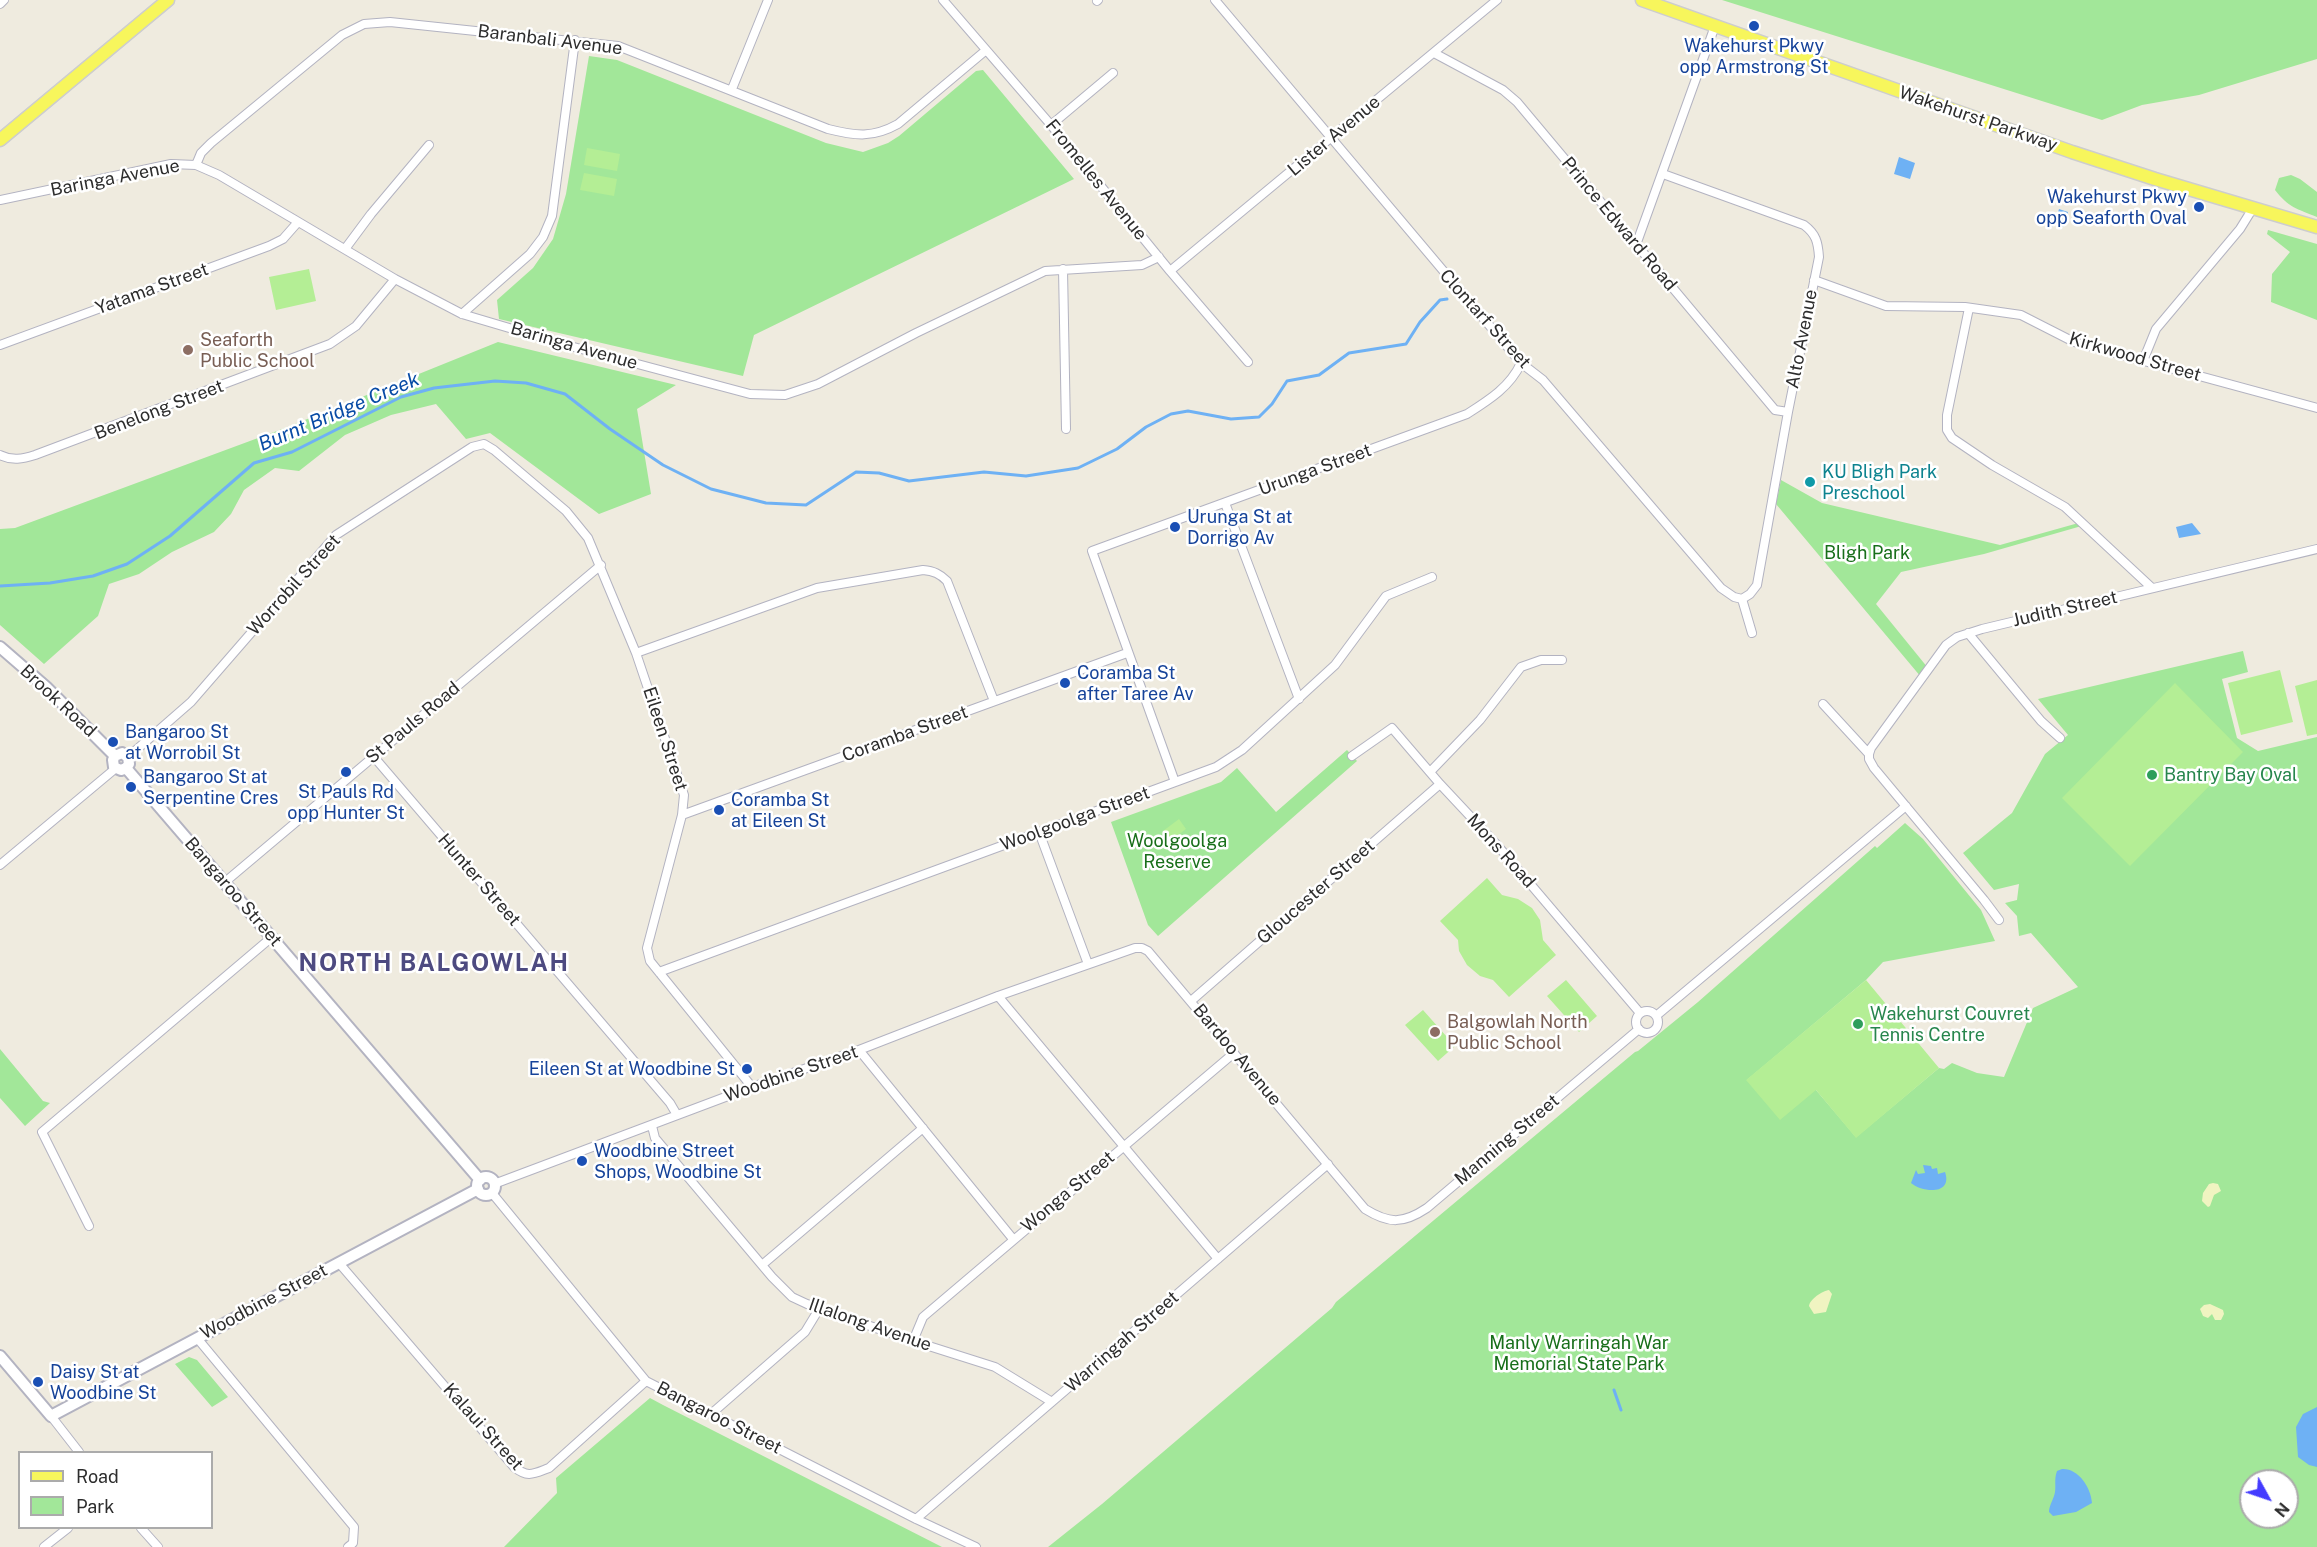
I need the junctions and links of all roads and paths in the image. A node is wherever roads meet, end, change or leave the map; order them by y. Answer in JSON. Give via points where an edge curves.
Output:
{"nodes":[{"id":1,"x":4,"y":0,"type":"edge"},
{"id":2,"x":168,"y":0,"type":"edge"},
{"id":3,"x":768,"y":0,"type":"edge"},
{"id":4,"x":943,"y":0,"type":"edge"},
{"id":5,"x":1215,"y":0,"type":"edge"},
{"id":6,"x":1497,"y":0,"type":"edge"},
{"id":7,"x":1642,"y":0,"type":"edge"},
{"id":8,"x":0,"y":3,"type":"edge"},
{"id":9,"x":1715,"y":26,"type":"junction"},
{"id":10,"x":575,"y":40,"type":"junction"},
{"id":11,"x":985,"y":51,"type":"junction"},
{"id":12,"x":1434,"y":53,"type":"junction"},
{"id":13,"x":1113,"y":73,"type":"dead end"},
{"id":14,"x":732,"y":89,"type":"junction"},
{"id":15,"x":1051,"y":125,"type":"junction"},
{"id":16,"x":1332,"y":139,"type":"junction"},
{"id":17,"x":0,"y":140,"type":"edge"},
{"id":18,"x":429,"y":146,"type":"dead end"},
{"id":19,"x":196,"y":165,"type":"junction"},
{"id":20,"x":1663,"y":174,"type":"junction"},
{"id":21,"x":0,"y":200,"type":"edge"},
{"id":22,"x":2253,"y":208,"type":"junction"},
{"id":23,"x":298,"y":222,"type":"junction"},
{"id":24,"x":2317,"y":227,"type":"edge"},
{"id":25,"x":1636,"y":245,"type":"junction"},
{"id":26,"x":345,"y":249,"type":"junction"},
{"id":27,"x":1159,"y":257,"type":"junction"},
{"id":28,"x":1062,"y":269,"type":"junction"},
{"id":29,"x":1170,"y":271,"type":"junction"},
{"id":30,"x":395,"y":279,"type":"junction"},
{"id":31,"x":1814,"y":280,"type":"junction"},
{"id":32,"x":1969,"y":308,"type":"junction"},
{"id":33,"x":462,"y":314,"type":"junction"},
{"id":34,"x":0,"y":345,"type":"edge"},
{"id":35,"x":2143,"y":361,"type":"junction"},
{"id":36,"x":1248,"y":362,"type":"dead end"},
{"id":37,"x":1521,"y":363,"type":"junction"},
{"id":38,"x":2317,"y":408,"type":"edge"},
{"id":39,"x":1788,"y":412,"type":"junction"},
{"id":40,"x":1066,"y":429,"type":"dead end"},
{"id":41,"x":484,"y":444,"type":"joint"},
{"id":42,"x":0,"y":455,"type":"edge"},
{"id":43,"x":1225,"y":503,"type":"junction"},
{"id":44,"x":2317,"y":549,"type":"edge"},
{"id":45,"x":601,"y":565,"type":"junction"},
{"id":46,"x":1432,"y":577,"type":"dead end"},
{"id":47,"x":2152,"y":588,"type":"junction"},
{"id":48,"x":1742,"y":599,"type":"junction"},
{"id":49,"x":1752,"y":633,"type":"dead end"},
{"id":50,"x":1968,"y":633,"type":"junction"},
{"id":51,"x":0,"y":647,"type":"edge"},
{"id":52,"x":636,"y":653,"type":"junction"},
{"id":53,"x":1127,"y":653,"type":"junction"},
{"id":54,"x":1562,"y":660,"type":"dead end"},
{"id":55,"x":1299,"y":699,"type":"junction"},
{"id":56,"x":994,"y":701,"type":"junction"},
{"id":57,"x":1823,"y":704,"type":"dead end"},
{"id":58,"x":2060,"y":738,"type":"dead end"},
{"id":59,"x":1869,"y":754,"type":"junction"},
{"id":60,"x":1352,"y":756,"type":"dead end"},
{"id":61,"x":374,"y":757,"type":"junction"},
{"id":62,"x":123,"y":764,"type":"junction"},
{"id":63,"x":1430,"y":772,"type":"junction"},
{"id":64,"x":1175,"y":782,"type":"junction"},
{"id":65,"x":1440,"y":784,"type":"junction"},
{"id":66,"x":1906,"y":806,"type":"junction"},
{"id":67,"x":682,"y":815,"type":"junction"},
{"id":68,"x":1039,"y":832,"type":"junction"},
{"id":69,"x":0,"y":865,"type":"edge"},
{"id":70,"x":225,"y":882,"type":"junction"},
{"id":71,"x":1998,"y":920,"type":"dead end"},
{"id":72,"x":272,"y":937,"type":"junction"},
{"id":73,"x":1088,"y":964,"type":"junction"},
{"id":74,"x":659,"y":972,"type":"junction"},
{"id":75,"x":998,"y":996,"type":"junction"},
{"id":76,"x":1191,"y":1001,"type":"junction"},
{"id":77,"x":1640,"y":1013,"type":"junction"},
{"id":78,"x":1656,"y":1016,"type":"junction"},
{"id":79,"x":1639,"y":1029,"type":"junction"},
{"id":80,"x":859,"y":1050,"type":"junction"},
{"id":81,"x":1234,"y":1053,"type":"junction"},
{"id":82,"x":752,"y":1087,"type":"junction"},
{"id":83,"x":677,"y":1115,"type":"junction"},
{"id":84,"x":652,"y":1126,"type":"junction"},
{"id":85,"x":923,"y":1128,"type":"junction"},
{"id":86,"x":1123,"y":1145,"type":"junction"},
{"id":87,"x":1328,"y":1164,"type":"junction"},
{"id":88,"x":479,"y":1184,"type":"junction"},
{"id":89,"x":493,"y":1188,"type":"junction"},
{"id":90,"x":1365,"y":1209,"type":"joint"},
{"id":91,"x":89,"y":1226,"type":"dead end"},
{"id":92,"x":1013,"y":1239,"type":"junction"},
{"id":93,"x":1218,"y":1259,"type":"junction"},
{"id":94,"x":339,"y":1263,"type":"junction"},
{"id":95,"x":762,"y":1265,"type":"junction"},
{"id":96,"x":819,"y":1309,"type":"junction"},
{"id":97,"x":197,"y":1338,"type":"junction"},
{"id":98,"x":913,"y":1341,"type":"junction"},
{"id":99,"x":0,"y":1356,"type":"edge"},
{"id":100,"x":646,"y":1381,"type":"junction"},
{"id":101,"x":1052,"y":1402,"type":"junction"},
{"id":102,"x":711,"y":1413,"type":"junction"},
{"id":103,"x":51,"y":1416,"type":"junction"},
{"id":104,"x":78,"y":1451,"type":"edge"},
{"id":105,"x":916,"y":1519,"type":"junction"},
{"id":106,"x":66,"y":1529,"type":"edge"},
{"id":107,"x":143,"y":1529,"type":"edge"},
{"id":108,"x":45,"y":1547,"type":"edge"},
{"id":109,"x":158,"y":1547,"type":"edge"},
{"id":110,"x":348,"y":1547,"type":"edge"},
{"id":111,"x":976,"y":1547,"type":"edge"}],
"edges":[{"from":1,"to":8,"type":"street"},
{"from":2,"to":17,"type":"main road"},
{"from":3,"to":14,"type":"street"},
{"from":4,"to":11,"type":"street","name":"Fromelles Avenue"},
{"from":5,"to":16,"type":"street","name":"Clontarf Street"},
{"from":6,"to":12,"type":"street","name":"Lister Avenue"},
{"from":7,"to":9,"type":"main road","name":"Wakehurst Parkway"},
{"from":9,"to":20,"type":"street"},
{"from":9,"to":22,"type":"main road","name":"Wakehurst Parkway","via":[[2072,152]]},
{"from":10,"to":14,"type":"street","name":"Baranbali Avenue","via":[[618,46]]},
{"from":10,"to":19,"type":"street","name":"Baranbali Avenue","via":[[390,22],[364,24],[342,35],[211,143]]},
{"from":10,"to":33,"type":"street","via":[[552,216],[530,254]]},
{"from":11,"to":14,"type":"street","name":"Baranbali Avenue","via":[[898,124],[868,135],[828,129]]},
{"from":11,"to":15,"type":"street","name":"Fromelles Avenue"},
{"from":12,"to":16,"type":"street","name":"Lister Avenue"},
{"from":12,"to":25,"type":"street","name":"Prince Edward Road","via":[[1503,90],[1517,102]]},
{"from":13,"to":15,"type":"street"},
{"from":15,"to":27,"type":"street","name":"Fromelles Avenue"},
{"from":16,"to":29,"type":"street","name":"Lister Avenue"},
{"from":16,"to":37,"type":"street","name":"Clontarf Street"},
{"from":18,"to":26,"type":"street"},
{"from":19,"to":21,"type":"street","name":"Baringa Avenue","via":[[171,164]]},
{"from":19,"to":23,"type":"street","name":"Baringa Avenue","via":[[219,174]]},
{"from":20,"to":25,"type":"street"},
{"from":20,"to":31,"type":"street","name":"Alto Avenue","via":[[1804,225],[1814,233],[1818,245]]},
{"from":22,"to":24,"type":"main road","name":"Wakehurst Parkway"},
{"from":22,"to":35,"type":"street","via":[[2156,329]]},
{"from":23,"to":26,"type":"street","name":"Baringa Avenue"},
{"from":23,"to":34,"type":"street","name":"Yatama Street","via":[[283,239],[269,246]]},
{"from":25,"to":39,"type":"street","name":"Prince Edward Road","via":[[1775,410]]},
{"from":26,"to":30,"type":"street","name":"Baringa Avenue"},
{"from":27,"to":28,"type":"street","name":"Baringa Avenue","via":[[1142,265]]},
{"from":27,"to":29,"type":"street","name":"Fromelles Avenue"},
{"from":28,"to":33,"type":"street","name":"Baringa Avenue","via":[[1045,271],[1023,281],[818,384],[785,395],[750,394]]},
{"from":28,"to":40,"type":"street"},
{"from":29,"to":36,"type":"street","name":"Fromelles Avenue"},
{"from":30,"to":33,"type":"street","name":"Baringa Avenue"},
{"from":30,"to":42,"type":"street","name":"Benelong Street","via":[[356,326],[330,344],[35,455],[18,459]]},
{"from":31,"to":32,"type":"street","name":"Kirkwood Street","via":[[1886,306]]},
{"from":31,"to":39,"type":"street","name":"Alto Avenue"},
{"from":32,"to":35,"type":"street","name":"Kirkwood Street","via":[[2021,315],[2074,342]]},
{"from":32,"to":47,"type":"street","via":[[1947,415],[1947,430],[1952,438],[2065,507]]},
{"from":35,"to":38,"type":"street","name":"Kirkwood Street"},
{"from":37,"to":43,"type":"street","name":"Urunga Street","via":[[1512,380],[1467,414]]},
{"from":37,"to":48,"type":"street","name":"Clontarf Street","via":[[1544,380],[1721,588]]},
{"from":39,"to":48,"type":"street","name":"Alto Avenue","via":[[1757,585]]},
{"from":41,"to":45,"type":"street","name":"Eileen Street","via":[[566,511],[588,538]]},
{"from":41,"to":62,"type":"street","name":"Worrobil Street","via":[[472,447],[336,535],[191,702]]},
{"from":43,"to":53,"type":"street","name":"Urunga Street","via":[[1092,551]]},
{"from":43,"to":55,"type":"street"},
{"from":44,"to":47,"type":"street","name":"Judith Street"},
{"from":45,"to":52,"type":"street","name":"Eileen Street"},
{"from":45,"to":61,"type":"street","name":"St Pauls Road"},
{"from":46,"to":55,"type":"street","name":"Woolgoolga Street","via":[[1386,596],[1335,665]]},
{"from":47,"to":50,"type":"street","name":"Judith Street"},
{"from":48,"to":49,"type":"street"},
{"from":50,"to":58,"type":"street","via":[[2041,721]]},
{"from":50,"to":59,"type":"street","name":"Judith Street","via":[[1946,645]]},
{"from":51,"to":62,"type":"street","name":"Brook Road","via":[[115,756],[122,753]]},
{"from":52,"to":56,"type":"street","via":[[817,588],[923,570],[940,574],[947,581]]},
{"from":52,"to":67,"type":"street","name":"Eileen Street","via":[[682,787]]},
{"from":53,"to":56,"type":"street","name":"Coramba Street"},
{"from":53,"to":64,"type":"street"},
{"from":54,"to":63,"type":"street","via":[[1541,660],[1521,667],[1480,720]]},
{"from":55,"to":64,"type":"street","name":"Woolgoolga Street","via":[[1242,750],[1216,767]]},
{"from":56,"to":67,"type":"street","name":"Coramba Street"},
{"from":57,"to":59,"type":"street"},
{"from":59,"to":66,"type":"street","via":[[1874,768]]},
{"from":60,"to":63,"type":"street","name":"Mons Road","via":[[1392,728]]},
{"from":61,"to":70,"type":"street","name":"St Pauls Road"},
{"from":61,"to":83,"type":"street","name":"Hunter Street"},
{"from":62,"to":69,"type":"street","name":"Worrobil Street"},
{"from":62,"to":70,"type":"street","name":"Bangaroo Street"},
{"from":63,"to":65,"type":"street","name":"Mons Road"},
{"from":64,"to":68,"type":"street","name":"Woolgoolga Street"},
{"from":65,"to":76,"type":"street","name":"Gloucester Street"},
{"from":65,"to":77,"type":"street","name":"Mons Road"},
{"from":66,"to":71,"type":"street"},
{"from":66,"to":78,"type":"street"},
{"from":67,"to":74,"type":"street","name":"Eileen Street","via":[[647,948],[650,961]]},
{"from":68,"to":73,"type":"street"},
{"from":68,"to":74,"type":"street","name":"Woolgoolga Street"},
{"from":70,"to":72,"type":"street","name":"Bangaroo Street"},
{"from":72,"to":88,"type":"street","name":"Bangaroo Street"},
{"from":72,"to":91,"type":"street","via":[[42,1132]]},
{"from":73,"to":75,"type":"street","name":"Woodbine Street"},
{"from":73,"to":76,"type":"street","name":"Bardoo Avenue","via":[[1142,948]]},
{"from":74,"to":82,"type":"street","name":"Eileen Street"},
{"from":75,"to":80,"type":"street","name":"Woodbine Street"},
{"from":75,"to":86,"type":"street"},
{"from":76,"to":81,"type":"street","name":"Bardoo Avenue"},
{"from":77,"to":78,"type":"street","via":[[1647,1011]]},
{"from":77,"to":79,"type":"street","via":[[1636,1022]]},
{"from":78,"to":79,"type":"street","via":[[1653,1030]]},
{"from":79,"to":90,"type":"street","name":"Manning Street","via":[[1415,1216],[1393,1220]]},
{"from":80,"to":82,"type":"street","name":"Woodbine Street"},
{"from":80,"to":85,"type":"street"},
{"from":81,"to":86,"type":"street","name":"Wonga Street"},
{"from":81,"to":87,"type":"street","name":"Bardoo Avenue"},
{"from":82,"to":83,"type":"street","name":"Woodbine Street"},
{"from":83,"to":84,"type":"street","name":"Woodbine Street"},
{"from":84,"to":89,"type":"street","name":"Woodbine Street"},
{"from":84,"to":95,"type":"street","name":"Illalong Avenue","via":[[655,1138]]},
{"from":85,"to":92,"type":"street"},
{"from":85,"to":95,"type":"street"},
{"from":86,"to":92,"type":"street","name":"Wonga Street"},
{"from":86,"to":93,"type":"street"},
{"from":87,"to":90,"type":"street","name":"Bardoo Avenue"},
{"from":87,"to":93,"type":"street","name":"Warringah Street"},
{"from":88,"to":89,"type":"street","via":[[485,1195]]},
{"from":88,"to":94,"type":"street","name":"Woodbine Street"},
{"from":89,"to":100,"type":"street","name":"Bangaroo Street"},
{"from":92,"to":98,"type":"street","name":"Wonga Street","via":[[923,1317]]},
{"from":93,"to":101,"type":"street","name":"Warringah Street"},
{"from":94,"to":97,"type":"street","name":"Woodbine Street"},
{"from":94,"to":100,"type":"street","name":"Kalaui Street","via":[[523,1474],[549,1468]]},
{"from":95,"to":96,"type":"street","name":"Illalong Avenue","via":[[792,1297]]},
{"from":96,"to":98,"type":"street","name":"Illalong Avenue"},
{"from":96,"to":102,"type":"street","via":[[805,1332]]},
{"from":97,"to":103,"type":"street","name":"Woodbine Street"},
{"from":97,"to":110,"type":"street","via":[[354,1527],[353,1543]]},
{"from":98,"to":101,"type":"street","name":"Illalong Avenue","via":[[995,1367]]},
{"from":99,"to":103,"type":"street"},
{"from":100,"to":102,"type":"street","name":"Bangaroo Street"},
{"from":101,"to":105,"type":"street","name":"Warringah Street"},
{"from":102,"to":105,"type":"street","name":"Bangaroo Street"},
{"from":103,"to":104,"type":"street"},
{"from":105,"to":111,"type":"street","name":"Bangaroo Street"},
{"from":106,"to":108,"type":"street"},
{"from":107,"to":109,"type":"street"}]}
